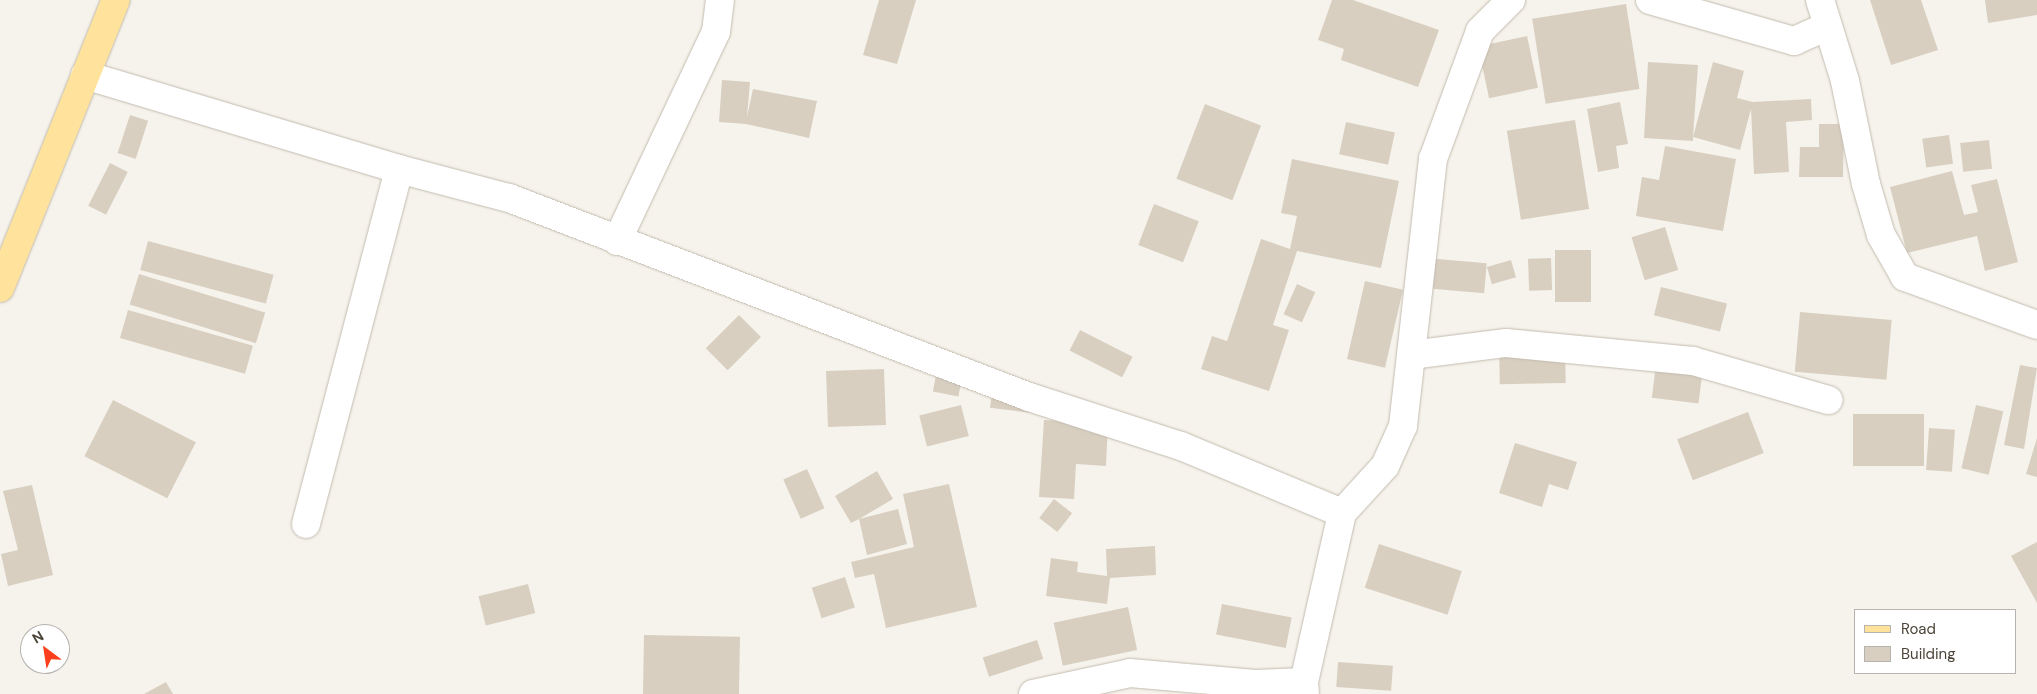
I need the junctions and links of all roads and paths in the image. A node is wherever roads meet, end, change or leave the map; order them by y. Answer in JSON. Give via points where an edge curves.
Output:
{"nodes":[{"id":1,"x":116,"y":0,"type":"edge"},
{"id":2,"x":720,"y":0,"type":"edge"},
{"id":3,"x":1511,"y":0,"type":"edge"},
{"id":4,"x":1650,"y":0,"type":"edge"},
{"id":5,"x":1820,"y":0,"type":"edge"},
{"id":6,"x":1828,"y":26,"type":"junction"},
{"id":7,"x":85,"y":75,"type":"junction"},
{"id":8,"x":399,"y":169,"type":"junction"},
{"id":9,"x":617,"y":241,"type":"junction"},
{"id":10,"x":0,"y":288,"type":"edge"},
{"id":11,"x":2037,"y":325,"type":"edge"},
{"id":12,"x":1411,"y":355,"type":"junction"},
{"id":13,"x":1828,"y":400,"type":"dead end"},
{"id":14,"x":1342,"y":513,"type":"junction"},
{"id":15,"x":306,"y":524,"type":"dead end"},
{"id":16,"x":1305,"y":688,"type":"edge"},
{"id":17,"x":1033,"y":694,"type":"edge"}],
"edges":[{"from":1,"to":7,"type":"main road"},
{"from":2,"to":9,"type":"street","via":[[716,32]]},
{"from":3,"to":12,"type":"street","via":[[1480,31],[1433,159]]},
{"from":4,"to":6,"type":"street","via":[[1794,41]]},
{"from":5,"to":6,"type":"street"},
{"from":6,"to":11,"type":"street","via":[[1845,80],[1866,184],[1881,235],[1906,277]]},
{"from":7,"to":8,"type":"street"},
{"from":7,"to":10,"type":"main road"},
{"from":8,"to":9,"type":"street","via":[[509,198]]},
{"from":8,"to":15,"type":"street"},
{"from":9,"to":14,"type":"street","via":[[1028,397],[1181,446]]},
{"from":12,"to":13,"type":"street","via":[[1506,343],[1694,361]]},
{"from":12,"to":14,"type":"street","via":[[1403,426],[1385,466]]},
{"from":14,"to":16,"type":"street"},
{"from":16,"to":17,"type":"street","via":[[1130,673]]}]}
